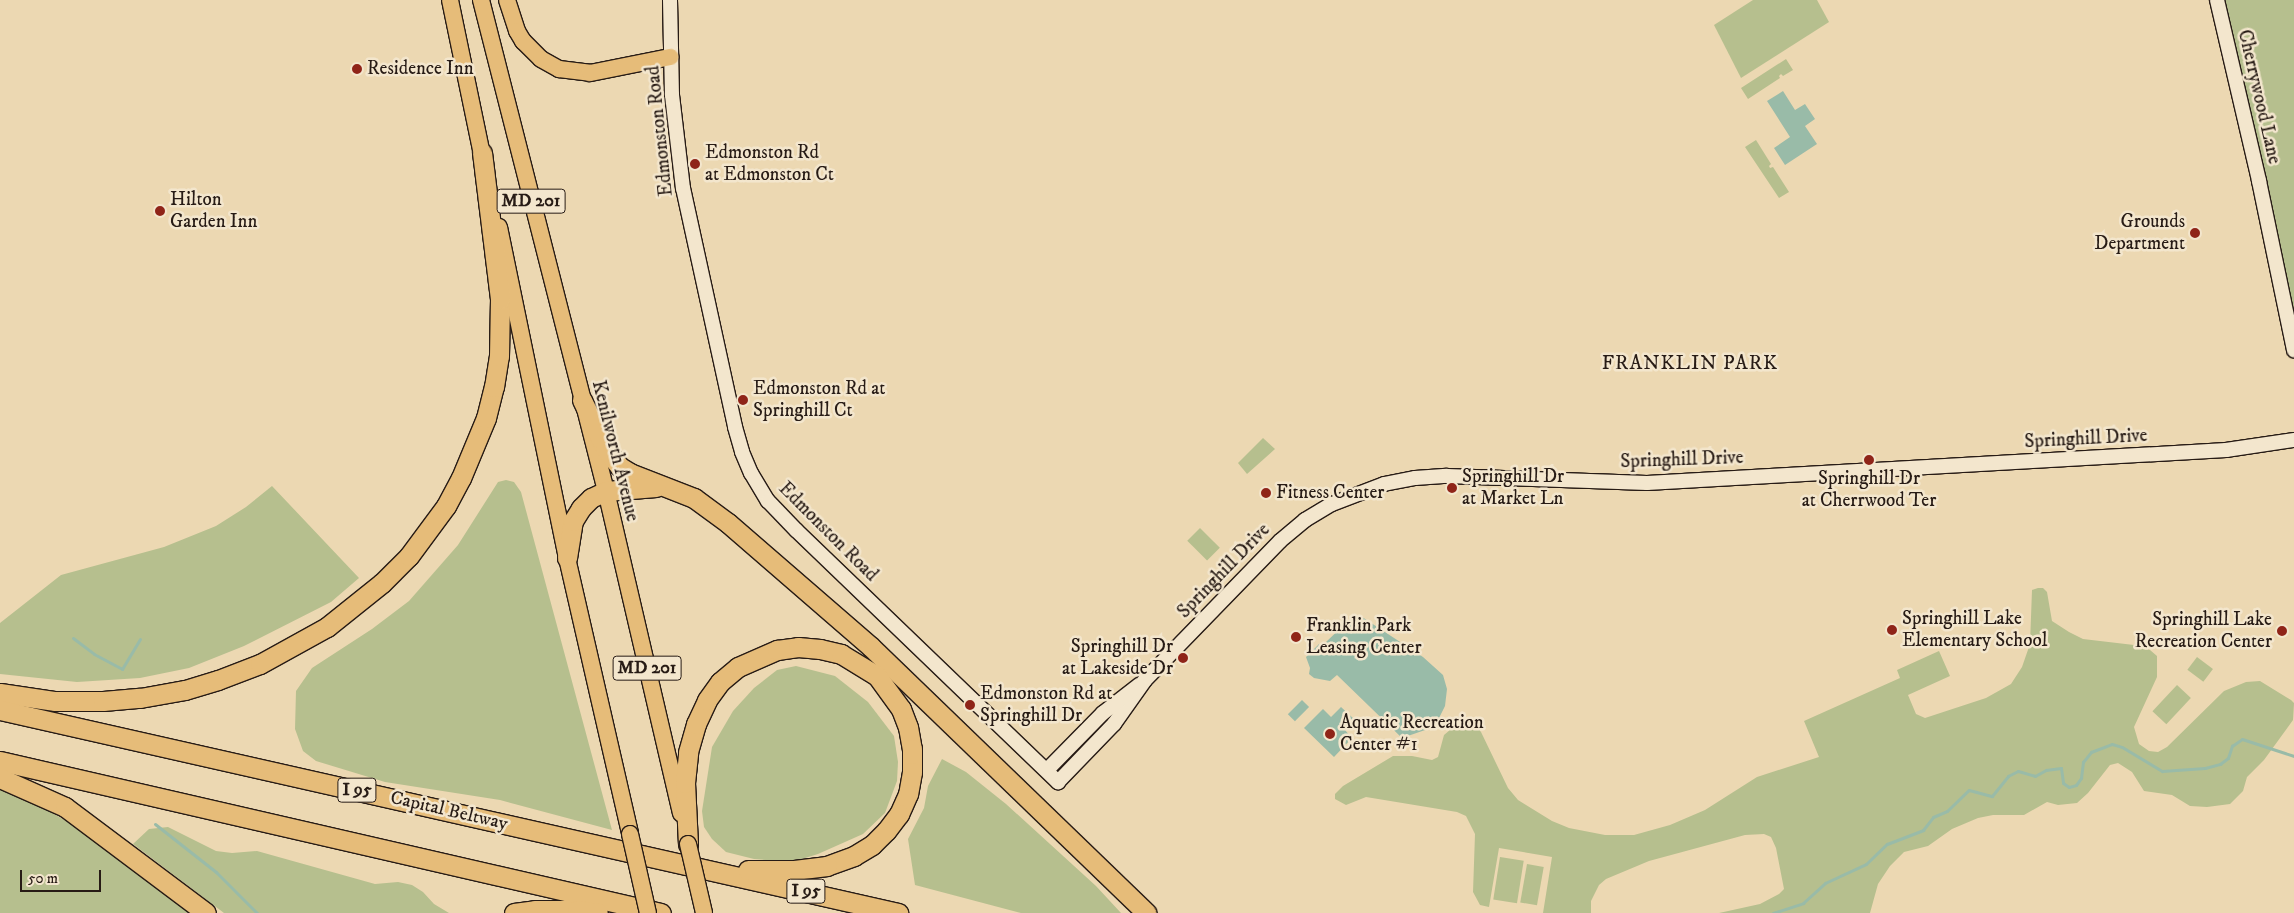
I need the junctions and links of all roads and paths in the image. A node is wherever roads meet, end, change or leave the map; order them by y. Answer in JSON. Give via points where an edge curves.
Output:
{"nodes":[{"id":1,"x":481,"y":0,"type":"edge"},
{"id":2,"x":488,"y":0,"type":"edge"},
{"id":3,"x":507,"y":0,"type":"edge"},
{"id":4,"x":670,"y":0,"type":"edge"},
{"id":5,"x":2217,"y":0,"type":"edge"},
{"id":6,"x":450,"y":5,"type":"edge"},
{"id":7,"x":493,"y":50,"type":"junction"},
{"id":8,"x":670,"y":57,"type":"junction"},
{"id":9,"x":482,"y":153,"type":"junction"},
{"id":10,"x":2294,"y":350,"type":"edge"},
{"id":11,"x":582,"y":400,"type":"junction"},
{"id":12,"x":2294,"y":440,"type":"edge"},
{"id":13,"x":667,"y":487,"type":"junction"},
{"id":14,"x":606,"y":492,"type":"junction"},
{"id":15,"x":567,"y":558,"type":"junction"},
{"id":16,"x":1145,"y":680,"type":"junction"},
{"id":17,"x":0,"y":693,"type":"edge"},
{"id":18,"x":0,"y":710,"type":"edge"},
{"id":19,"x":0,"y":761,"type":"edge"},
{"id":20,"x":1047,"y":770,"type":"junction"},
{"id":21,"x":0,"y":778,"type":"edge"},
{"id":22,"x":1058,"y":782,"type":"joint"},
{"id":23,"x":688,"y":844,"type":"junction"},
{"id":24,"x":714,"y":870,"type":"junction"},
{"id":25,"x":206,"y":913,"type":"edge"},
{"id":26,"x":514,"y":913,"type":"edge"},
{"id":27,"x":598,"y":913,"type":"edge"},
{"id":28,"x":648,"y":913,"type":"edge"},
{"id":29,"x":661,"y":913,"type":"edge"},
{"id":30,"x":704,"y":913,"type":"edge"},
{"id":31,"x":898,"y":913,"type":"edge"},
{"id":32,"x":1146,"y":913,"type":"edge"}],
"edges":[{"from":1,"to":7,"type":"main road","name":"Kenilworth Avenue","number":"MD 201"},
{"from":2,"to":7,"type":"main road"},
{"from":3,"to":8,"type":"main road","via":[[523,41],[541,59],[559,69],[590,73]]},
{"from":4,"to":8,"type":"street","name":"Edmonston Road"},
{"from":5,"to":10,"type":"street","name":"Cherrywood Lane"},
{"from":6,"to":9,"type":"main road","number":"MD 201"},
{"from":7,"to":11,"type":"main road","name":"Kenilworth Avenue","number":"MD 201"},
{"from":8,"to":20,"type":"street","name":"Edmonston Road","via":[[674,119],[684,188],[735,427],[750,473],[768,501],[796,530]]},
{"from":9,"to":15,"type":"main road","number":"MD 201"},
{"from":9,"to":17,"type":"highway","via":[[500,299],[499,356],[494,387],[486,418],[461,478],[446,506],[409,556],[382,583],[328,627],[260,664],[218,680],[185,690],[103,701],[55,701]]},
{"from":11,"to":13,"type":"highway","via":[[605,448],[620,467],[630,474]]},
{"from":11,"to":14,"type":"main road","name":"Kenilworth Avenue","number":"MD 201"},
{"from":12,"to":16,"type":"street","name":"Springhill Drive","via":[[2226,450],[1656,482],[1447,476],[1394,482],[1340,500],[1288,533]]},
{"from":13,"to":14,"type":"highway"},
{"from":13,"to":32,"type":"highway","via":[[709,508],[831,612]]},
{"from":14,"to":15,"type":"highway","via":[[591,498],[572,522]]},
{"from":14,"to":23,"type":"main road","name":"Kenilworth Avenue","number":"MD 201"},
{"from":15,"to":28,"type":"main road","number":"MD 201","bridge":true},
{"from":16,"to":20,"type":"street","name":"Springhill Drive","via":[[1103,714]]},
{"from":16,"to":22,"type":"street","name":"Springhill Drive","via":[[1114,724]]},
{"from":18,"to":24,"type":"highway","name":"Capital Beltway","number":"I 95"},
{"from":19,"to":29,"type":"highway"},
{"from":20,"to":22,"type":"street","name":"Edmonston Road"},
{"from":21,"to":25,"type":"highway","via":[[64,807]]},
{"from":23,"to":24,"type":"highway","via":[[684,783],[688,752],[696,724],[720,682],[756,657],[798,647],[820,648],[840,654],[877,676],[901,708],[912,749],[908,794],[886,831],[854,856],[827,866],[794,870]]},
{"from":23,"to":30,"type":"main road","name":"Kenilworth Avenue","number":"MD 201","bridge":true},
{"from":24,"to":31,"type":"highway","name":"Capital Beltway","number":"I 95"},
{"from":26,"to":27,"type":"highway","via":[[535,910]]}]}
